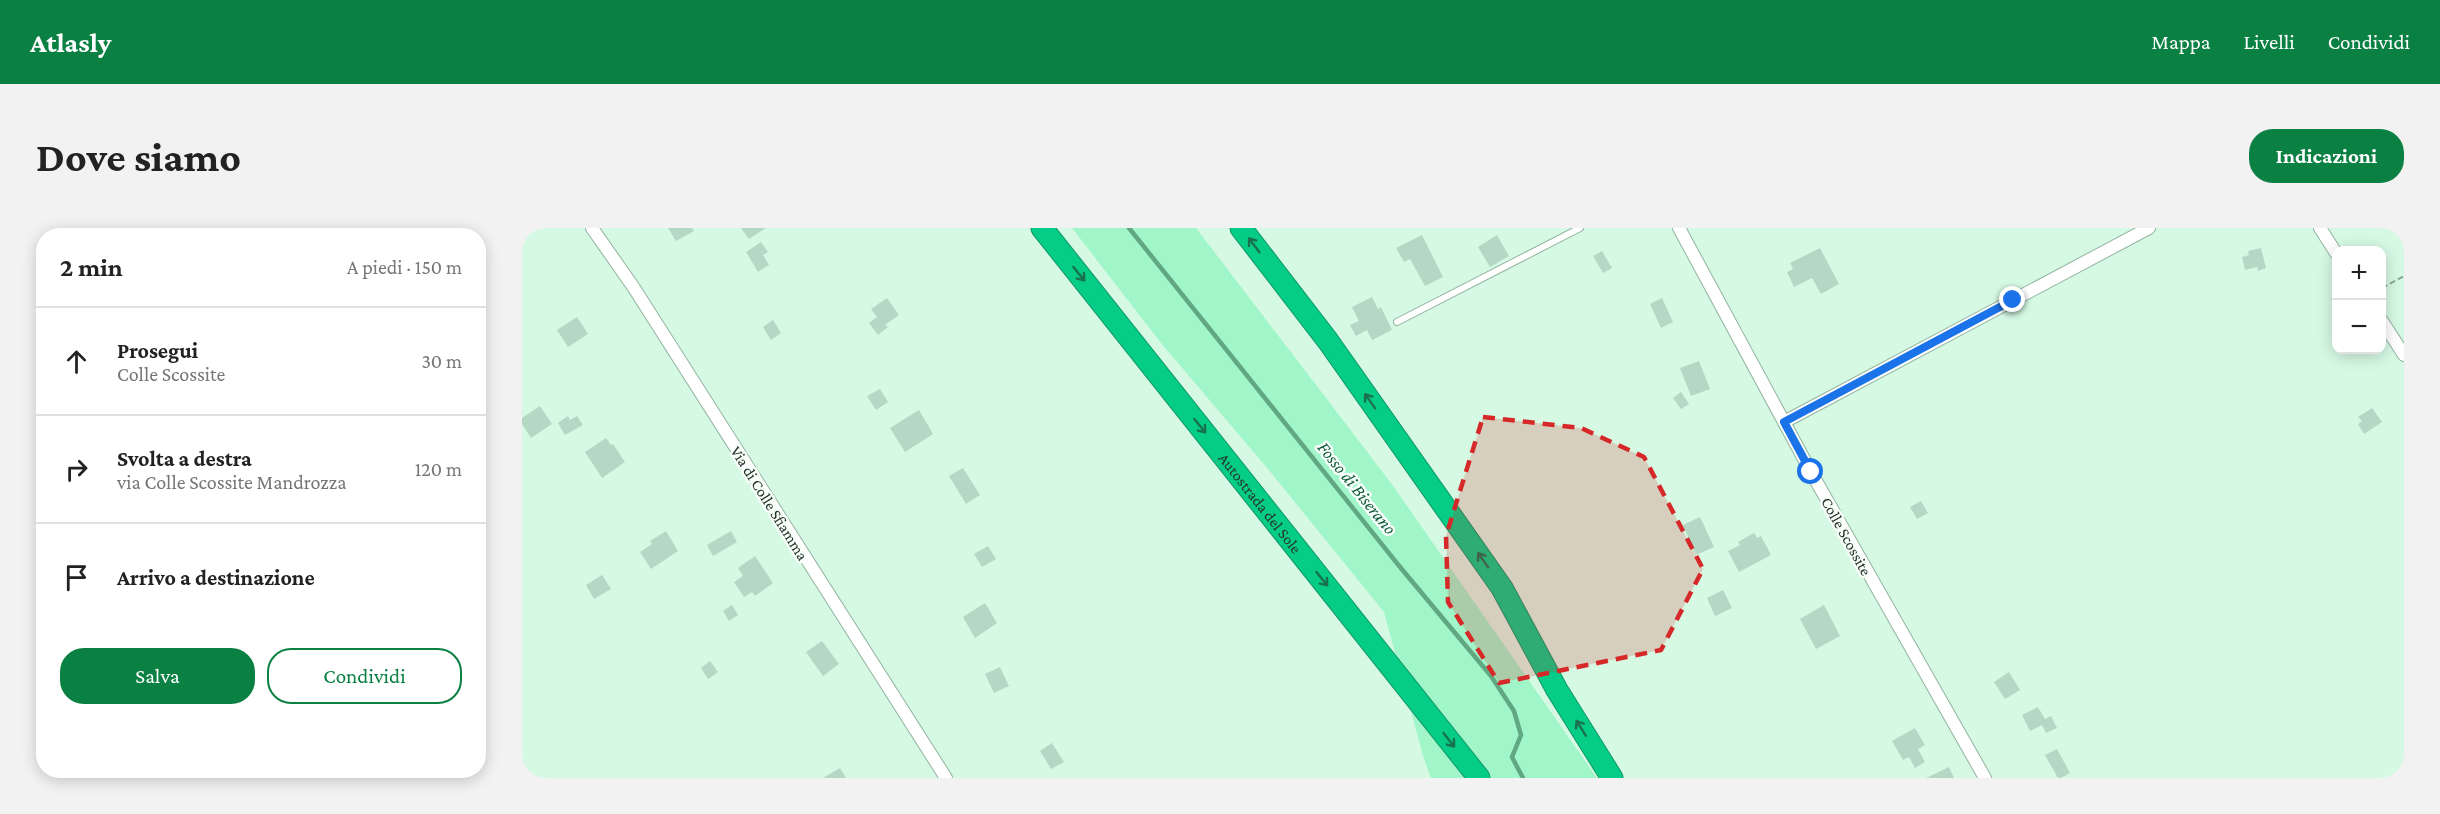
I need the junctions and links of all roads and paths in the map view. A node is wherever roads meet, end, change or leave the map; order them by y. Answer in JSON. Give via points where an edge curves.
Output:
{"nodes":[{"id":1,"x":592,"y":228,"type":"edge"},
{"id":2,"x":1042,"y":228,"type":"edge"},
{"id":3,"x":1241,"y":228,"type":"edge"},
{"id":4,"x":1580,"y":228,"type":"edge"},
{"id":5,"x":1679,"y":228,"type":"edge"},
{"id":6,"x":2147,"y":228,"type":"edge"},
{"id":7,"x":2320,"y":228,"type":"edge"},
{"id":8,"x":2332,"y":246,"type":"edge"},
{"id":9,"x":2404,"y":276,"type":"edge"},
{"id":10,"x":2386,"y":286,"type":"edge"},
{"id":11,"x":1397,"y":322,"type":"dead end"},
{"id":12,"x":2386,"y":327,"type":"edge"},
{"id":13,"x":2404,"y":355,"type":"edge"},
{"id":14,"x":1784,"y":422,"type":"junction"},
{"id":15,"x":946,"y":778,"type":"edge"},
{"id":16,"x":1479,"y":778,"type":"edge"},
{"id":17,"x":1612,"y":778,"type":"edge"},
{"id":18,"x":1984,"y":778,"type":"edge"}],
"edges":[{"from":1,"to":15,"type":"street","name":"Via di Colle Sfiamma"},
{"from":2,"to":16,"type":"highway","name":"Autostrada del Sole","one_way":true},
{"from":17,"to":3,"type":"highway","one_way":true,"via":[[1557,690],[1502,588],[1328,342]]},
{"from":4,"to":11,"type":"lane"},
{"from":5,"to":14,"type":"street","name":"Colle Scossite"},
{"from":6,"to":14,"type":"street"},
{"from":7,"to":8,"type":"street"},
{"from":9,"to":10,"type":"path"},
{"from":12,"to":13,"type":"street"},
{"from":14,"to":18,"type":"street","name":"Colle Scossite"}]}
